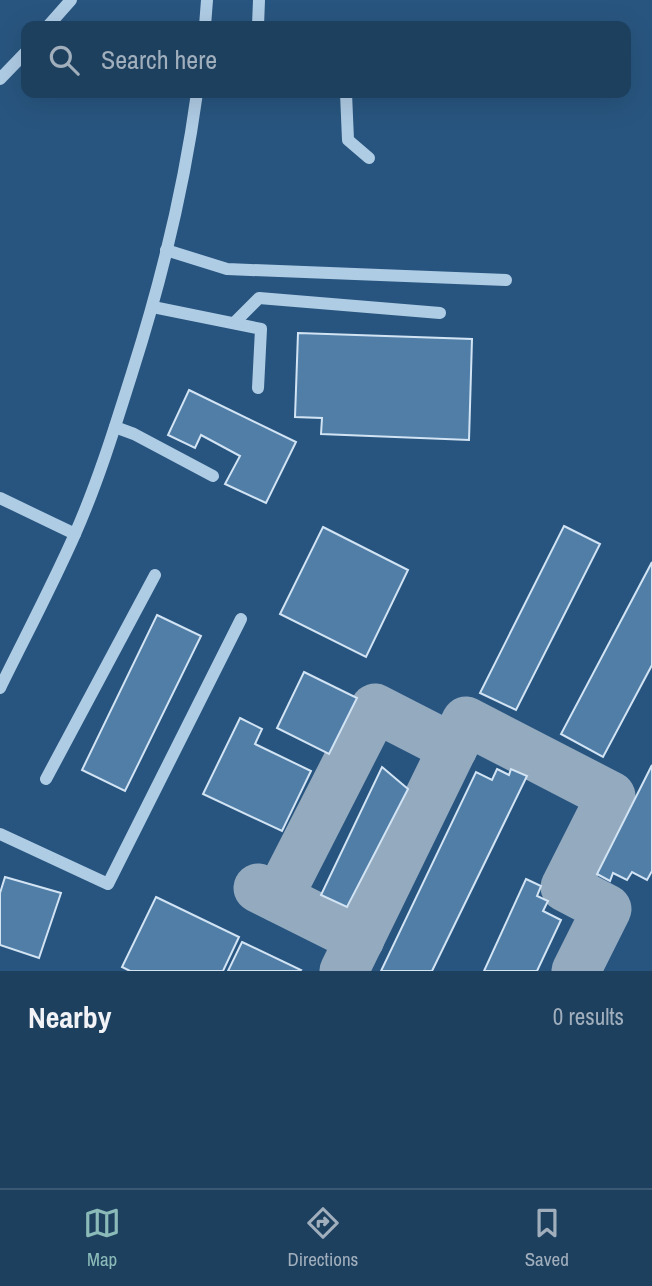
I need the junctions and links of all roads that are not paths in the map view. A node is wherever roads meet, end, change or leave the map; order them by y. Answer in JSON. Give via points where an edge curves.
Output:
{"nodes":[{"id":1,"x":71,"y":0,"type":"edge"},
{"id":2,"x":207,"y":0,"type":"edge"},
{"id":3,"x":259,"y":0,"type":"edge"},
{"id":4,"x":52,"y":21,"type":"edge"},
{"id":5,"x":205,"y":21,"type":"edge"},
{"id":6,"x":258,"y":21,"type":"edge"},
{"id":7,"x":21,"y":57,"type":"edge"},
{"id":8,"x":0,"y":79,"type":"edge"},
{"id":9,"x":196,"y":98,"type":"edge"},
{"id":10,"x":346,"y":98,"type":"edge"},
{"id":11,"x":369,"y":158,"type":"dead end"},
{"id":12,"x":166,"y":250,"type":"junction"},
{"id":13,"x":506,"y":280,"type":"dead end"},
{"id":14,"x":153,"y":307,"type":"junction"},
{"id":15,"x":440,"y":313,"type":"dead end"},
{"id":16,"x":234,"y":323,"type":"junction"},
{"id":17,"x":258,"y":388,"type":"dead end"},
{"id":18,"x":115,"y":427,"type":"junction"},
{"id":19,"x":213,"y":476,"type":"dead end"},
{"id":20,"x":0,"y":498,"type":"edge"},
{"id":21,"x":75,"y":534,"type":"junction"},
{"id":22,"x":155,"y":575,"type":"dead end"},
{"id":23,"x":241,"y":619,"type":"dead end"},
{"id":24,"x":0,"y":688,"type":"edge"},
{"id":25,"x":46,"y":779,"type":"dead end"},
{"id":26,"x":0,"y":834,"type":"edge"}],
"edges":[{"from":1,"to":4,"type":"street"},
{"from":2,"to":5,"type":"street"},
{"from":3,"to":6,"type":"street"},
{"from":7,"to":8,"type":"street"},
{"from":9,"to":12,"type":"street"},
{"from":10,"to":11,"type":"street","via":[[348,140]]},
{"from":12,"to":13,"type":"street","via":[[227,270]]},
{"from":12,"to":14,"type":"street"},
{"from":14,"to":16,"type":"street"},
{"from":14,"to":18,"type":"street"},
{"from":15,"to":16,"type":"street","via":[[259,298]]},
{"from":16,"to":17,"type":"street","via":[[261,329]]},
{"from":18,"to":19,"type":"street"},
{"from":18,"to":21,"type":"street"},
{"from":20,"to":21,"type":"street"},
{"from":21,"to":24,"type":"street"},
{"from":22,"to":25,"type":"street"},
{"from":23,"to":26,"type":"street","via":[[108,884]]}]}
